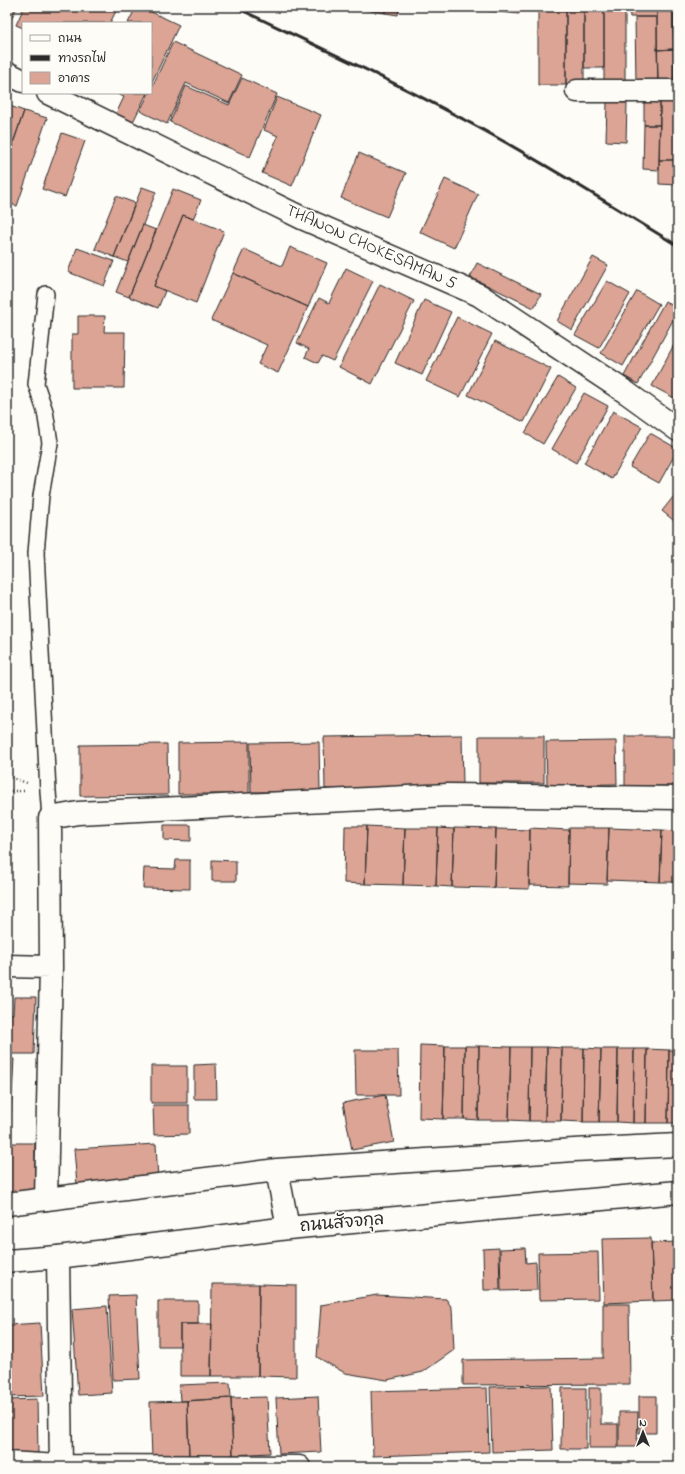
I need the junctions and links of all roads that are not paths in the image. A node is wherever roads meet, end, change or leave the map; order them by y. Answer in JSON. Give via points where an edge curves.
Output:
{"nodes":[{"id":1,"x":7,"y":73,"type":"edge"},
{"id":2,"x":22,"y":80,"type":"edge"},
{"id":3,"x":577,"y":91,"type":"dead end"},
{"id":4,"x":678,"y":91,"type":"edge"},
{"id":5,"x":50,"y":94,"type":"edge"},
{"id":6,"x":46,"y":294,"type":"dead end"},
{"id":7,"x":678,"y":430,"type":"edge"},
{"id":8,"x":678,"y":798,"type":"edge"},
{"id":9,"x":50,"y":818,"type":"junction"},
{"id":10,"x":7,"y":966,"type":"edge"},
{"id":11,"x":51,"y":967,"type":"junction"},
{"id":12,"x":678,"y":1145,"type":"edge"},
{"id":13,"x":277,"y":1170,"type":"junction"},
{"id":14,"x":678,"y":1192,"type":"edge"},
{"id":15,"x":46,"y":1199,"type":"junction"},
{"id":16,"x":7,"y":1204,"type":"edge"},
{"id":17,"x":288,"y":1228,"type":"junction"},
{"id":18,"x":58,"y":1257,"type":"junction"},
{"id":19,"x":7,"y":1261,"type":"edge"},
{"id":20,"x":7,"y":1463,"type":"edge"},
{"id":21,"x":60,"y":1466,"type":"edge"},
{"id":22,"x":299,"y":1467,"type":"edge"}],
"edges":[{"from":1,"to":2,"type":"street"},
{"from":3,"to":4,"type":"street"},
{"from":5,"to":7,"type":"street","name":"THANON CHOKESAMAN 5","via":[[302,218],[479,295]]},
{"from":6,"to":9,"type":"lane","via":[[36,384],[45,411],[50,443],[41,496],[36,553]]},
{"from":8,"to":9,"type":"street","via":[[448,795],[78,813]]},
{"from":9,"to":11,"type":"street"},
{"from":10,"to":11,"type":"street"},
{"from":11,"to":15,"type":"street"},
{"from":12,"to":13,"type":"street"},
{"from":13,"to":15,"type":"street"},
{"from":13,"to":17,"type":"street"},
{"from":14,"to":17,"type":"street","name":"ถนนสัจจกุล"},
{"from":15,"to":16,"type":"street"},
{"from":17,"to":18,"type":"street","name":"ถนนสัจจกุล"},
{"from":18,"to":19,"type":"street","name":"ถนนสัจจกุล"},
{"from":18,"to":21,"type":"street"},
{"from":20,"to":21,"type":"street"},
{"from":21,"to":22,"type":"street"}]}
